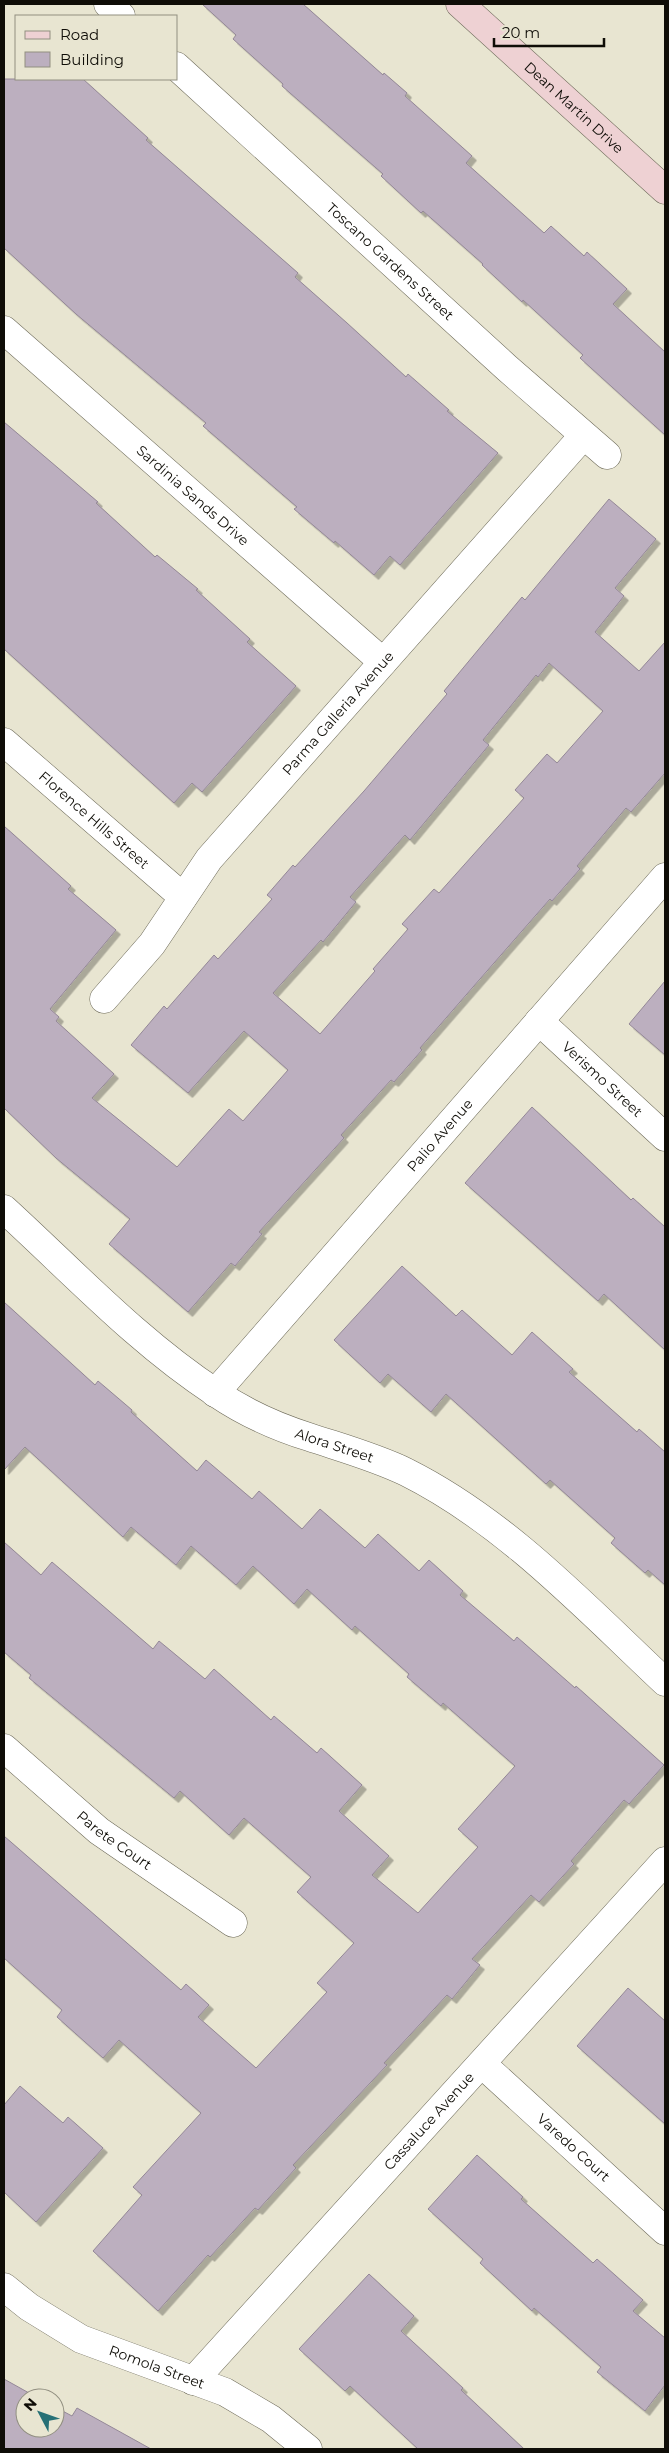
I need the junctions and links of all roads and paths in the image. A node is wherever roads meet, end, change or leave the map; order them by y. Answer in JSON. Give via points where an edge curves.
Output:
{"nodes":[{"id":1,"x":108,"y":4,"type":"edge"},
{"id":2,"x":460,"y":4,"type":"edge"},
{"id":3,"x":120,"y":15,"type":"edge"},
{"id":4,"x":178,"y":68,"type":"edge"},
{"id":5,"x":665,"y":190,"type":"edge"},
{"id":6,"x":4,"y":330,"type":"edge"},
{"id":7,"x":583,"y":436,"type":"junction"},
{"id":8,"x":607,"y":455,"type":"dead end"},
{"id":9,"x":383,"y":662,"type":"junction"},
{"id":10,"x":4,"y":742,"type":"edge"},
{"id":11,"x":665,"y":878,"type":"edge"},
{"id":12,"x":183,"y":898,"type":"junction"},
{"id":13,"x":104,"y":999,"type":"dead end"},
{"id":14,"x":539,"y":1022,"type":"junction"},
{"id":15,"x":665,"y":1136,"type":"edge"},
{"id":16,"x":4,"y":1209,"type":"edge"},
{"id":17,"x":215,"y":1392,"type":"junction"},
{"id":18,"x":665,"y":1682,"type":"edge"},
{"id":19,"x":4,"y":1748,"type":"edge"},
{"id":20,"x":665,"y":1861,"type":"edge"},
{"id":21,"x":233,"y":1923,"type":"dead end"},
{"id":22,"x":482,"y":2064,"type":"junction"},
{"id":23,"x":665,"y":2231,"type":"edge"},
{"id":24,"x":4,"y":2287,"type":"edge"},
{"id":25,"x":193,"y":2381,"type":"junction"},
{"id":26,"x":308,"y":2449,"type":"edge"}],
"edges":[{"from":1,"to":3,"type":"street"},
{"from":2,"to":5,"type":"street","name":"Dean Martin Drive"},
{"from":4,"to":7,"type":"street","name":"Toscano Gardens Street"},
{"from":6,"to":9,"type":"street","name":"Sardinia Sands Drive"},
{"from":7,"to":8,"type":"street","name":"Toscano Gardens Street"},
{"from":7,"to":9,"type":"street","name":"Parma Galleria Avenue"},
{"from":9,"to":12,"type":"street","name":"Parma Galleria Avenue","via":[[209,859]]},
{"from":10,"to":12,"type":"street","name":"Florence Hills Street"},
{"from":11,"to":14,"type":"street","name":"Palio Avenue"},
{"from":12,"to":13,"type":"street","name":"Parma Galleria Avenue","via":[[152,944]]},
{"from":14,"to":15,"type":"street","name":"Verismo Street"},
{"from":14,"to":17,"type":"street","name":"Palio Avenue"},
{"from":16,"to":17,"type":"street","name":"Alora Street","via":[[134,1330]]},
{"from":17,"to":18,"type":"street","name":"Alora Street","via":[[247,1412],[364,1455],[450,1496],[548,1573]]},
{"from":19,"to":21,"type":"street","name":"Parete Court","via":[[99,1831]]},
{"from":20,"to":22,"type":"street","name":"Cassaluce Avenue"},
{"from":22,"to":23,"type":"street","name":"Varedo Court"},
{"from":22,"to":25,"type":"street","name":"Cassaluce Avenue"},
{"from":24,"to":25,"type":"street","name":"Romola Street","via":[[28,2307],[81,2339]]},
{"from":25,"to":26,"type":"street","name":"Romola Street","via":[[225,2392],[263,2414]]}]}
